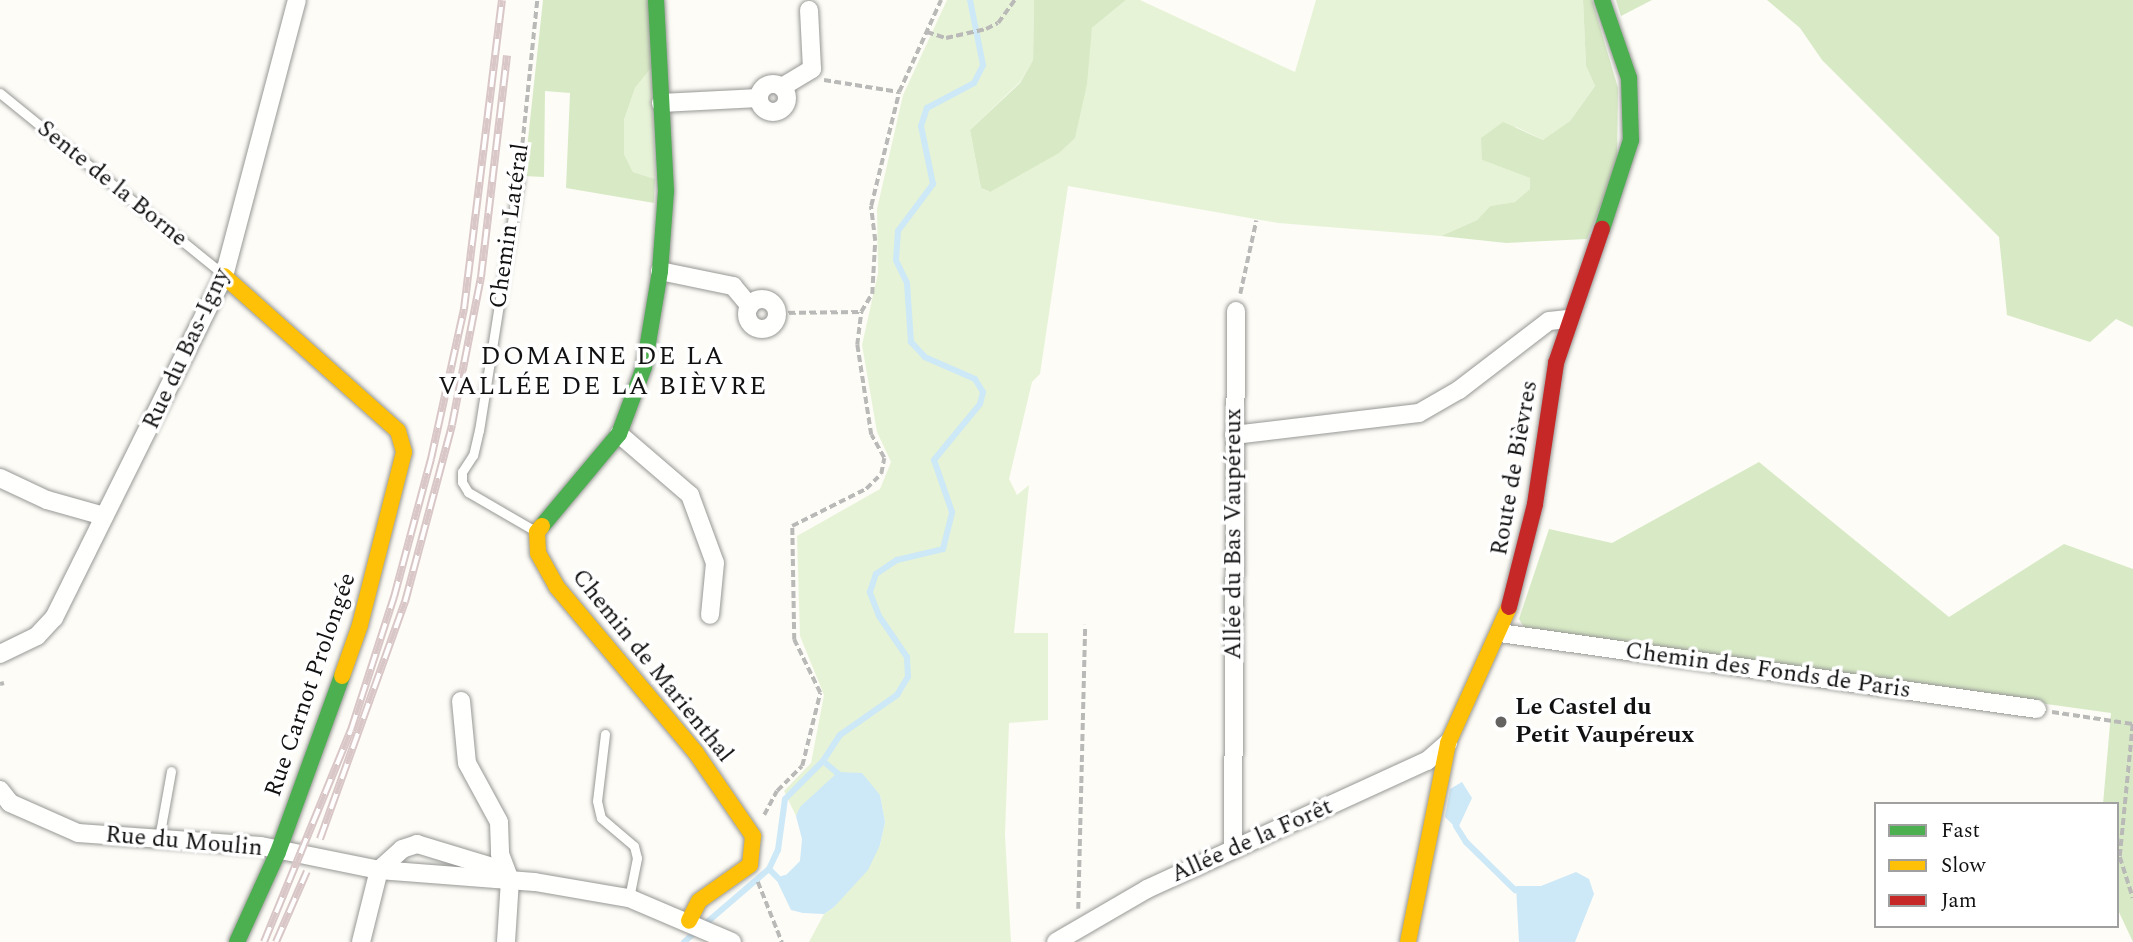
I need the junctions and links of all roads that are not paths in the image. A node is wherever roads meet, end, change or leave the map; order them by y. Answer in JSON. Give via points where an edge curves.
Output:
{"nodes":[{"id":1,"x":297,"y":0,"type":"edge"},
{"id":2,"x":656,"y":0,"type":"edge"},
{"id":3,"x":1602,"y":0,"type":"edge"},
{"id":4,"x":809,"y":10,"type":"dead end"},
{"id":5,"x":0,"y":93,"type":"edge"},
{"id":6,"x":661,"y":103,"type":"junction"},
{"id":7,"x":519,"y":178,"type":"road end"},
{"id":8,"x":660,"y":271,"type":"junction"},
{"id":9,"x":224,"y":276,"type":"junction"},
{"id":10,"x":750,"y":306,"type":"junction"},
{"id":11,"x":1236,"y":311,"type":"road end"},
{"id":12,"x":1568,"y":318,"type":"junction"},
{"id":13,"x":619,"y":434,"type":"junction"},
{"id":14,"x":1234,"y":435,"type":"junction"},
{"id":15,"x":0,"y":478,"type":"edge"},
{"id":16,"x":104,"y":516,"type":"junction"},
{"id":17,"x":537,"y":532,"type":"junction"},
{"id":18,"x":710,"y":615,"type":"dead end"},
{"id":19,"x":1500,"y":633,"type":"junction"},
{"id":20,"x":0,"y":654,"type":"edge"},
{"id":21,"x":461,"y":701,"type":"dead end"},
{"id":22,"x":2037,"y":709,"type":"road end"},
{"id":23,"x":605,"y":734,"type":"dead end"},
{"id":24,"x":1448,"y":743,"type":"junction"},
{"id":25,"x":171,"y":771,"type":"dead end"},
{"id":26,"x":0,"y":790,"type":"edge"},
{"id":27,"x":159,"y":838,"type":"junction"},
{"id":28,"x":1233,"y":849,"type":"junction"},
{"id":29,"x":278,"y":852,"type":"junction"},
{"id":30,"x":379,"y":870,"type":"junction"},
{"id":31,"x":508,"y":875,"type":"junction"},
{"id":32,"x":629,"y":898,"type":"junction"},
{"id":33,"x":689,"y":921,"type":"junction"},
{"id":34,"x":237,"y":942,"type":"edge"},
{"id":35,"x":361,"y":942,"type":"edge"},
{"id":36,"x":506,"y":942,"type":"edge"},
{"id":37,"x":732,"y":942,"type":"edge"},
{"id":38,"x":1056,"y":942,"type":"edge"},
{"id":39,"x":1408,"y":942,"type":"edge"}],
"edges":[{"from":1,"to":9,"type":"street","name":"Rue du Bas-Igny"},
{"from":2,"to":6,"type":"street"},
{"from":3,"to":12,"type":"street","name":"Route de Bièvres","via":[[1629,78],[1631,140],[1624,173]]},
{"from":4,"to":6,"type":"street","via":[[812,69],[782,87],[765,87],[759,99]]},
{"from":5,"to":9,"type":"lane","name":"Sente de la Borne"},
{"from":6,"to":8,"type":"street","via":[[666,191]]},
{"from":7,"to":17,"type":"lane","name":"Chemin Latéral","via":[[479,430],[462,482],[468,492]]},
{"from":8,"to":10,"type":"street","via":[[733,286]]},
{"from":8,"to":13,"type":"street","via":[[644,367]]},
{"from":9,"to":16,"type":"street","name":"Rue du Bas-Igny"},
{"from":9,"to":29,"type":"street","name":"Rue Carnot Prolongée","via":[[398,431],[404,452],[360,625]]},
{"from":10,"to":10,"type":"street","via":[[763,299],[773,303],[778,313],[772,327],[758,329],[748,320]]},
{"from":11,"to":14,"type":"street","name":"Allée du Bas Vaupéreux"},
{"from":12,"to":14,"type":"street","via":[[1549,321],[1459,390],[1419,413]]},
{"from":12,"to":19,"type":"street","name":"Route de Bièvres","via":[[1556,363],[1535,504]]},
{"from":13,"to":17,"type":"street"},
{"from":13,"to":18,"type":"street","via":[[690,495],[715,563]]},
{"from":14,"to":28,"type":"street","name":"Allée du Bas Vaupéreux"},
{"from":15,"to":16,"type":"street","via":[[47,500]]},
{"from":16,"to":20,"type":"street","name":"Rue du Bas-Igny","via":[[54,618],[37,636]]},
{"from":17,"to":33,"type":"street","name":"Chemin de Marienthal","via":[[538,553],[556,586],[696,753],[752,836],[750,865],[699,901]]},
{"from":19,"to":22,"type":"street","name":"Chemin des Fonds de Paris"},
{"from":19,"to":24,"type":"street","name":"Route de Bièvres"},
{"from":21,"to":31,"type":"street","via":[[467,764],[499,822],[500,854]]},
{"from":23,"to":32,"type":"lane","via":[[597,801],[601,818],[634,846],[637,858]]},
{"from":24,"to":28,"type":"street","name":"Allée de la Forêt","via":[[1427,761]]},
{"from":24,"to":39,"type":"street","name":"Route de Bièvres"},
{"from":25,"to":27,"type":"lane"},
{"from":26,"to":27,"type":"street","name":"Rue du Moulin","via":[[10,803],[78,833]]},
{"from":27,"to":29,"type":"street","name":"Rue du Moulin","via":[[261,846]]},
{"from":28,"to":38,"type":"street","name":"Allée de la Forêt","via":[[1147,889]]},
{"from":29,"to":30,"type":"street","name":"Rue du Moulin"},
{"from":29,"to":34,"type":"street","name":"Rue Carnot Prolongée"},
{"from":30,"to":31,"type":"street","name":"Rue du Moulin"},
{"from":30,"to":31,"type":"street","name":"Rue du Moulin","via":[[402,849],[417,844]]},
{"from":30,"to":35,"type":"street"},
{"from":31,"to":32,"type":"street","name":"Rue du Moulin"},
{"from":31,"to":36,"type":"street"},
{"from":32,"to":33,"type":"street","name":"Rue du Moulin"},
{"from":33,"to":37,"type":"street"}]}
